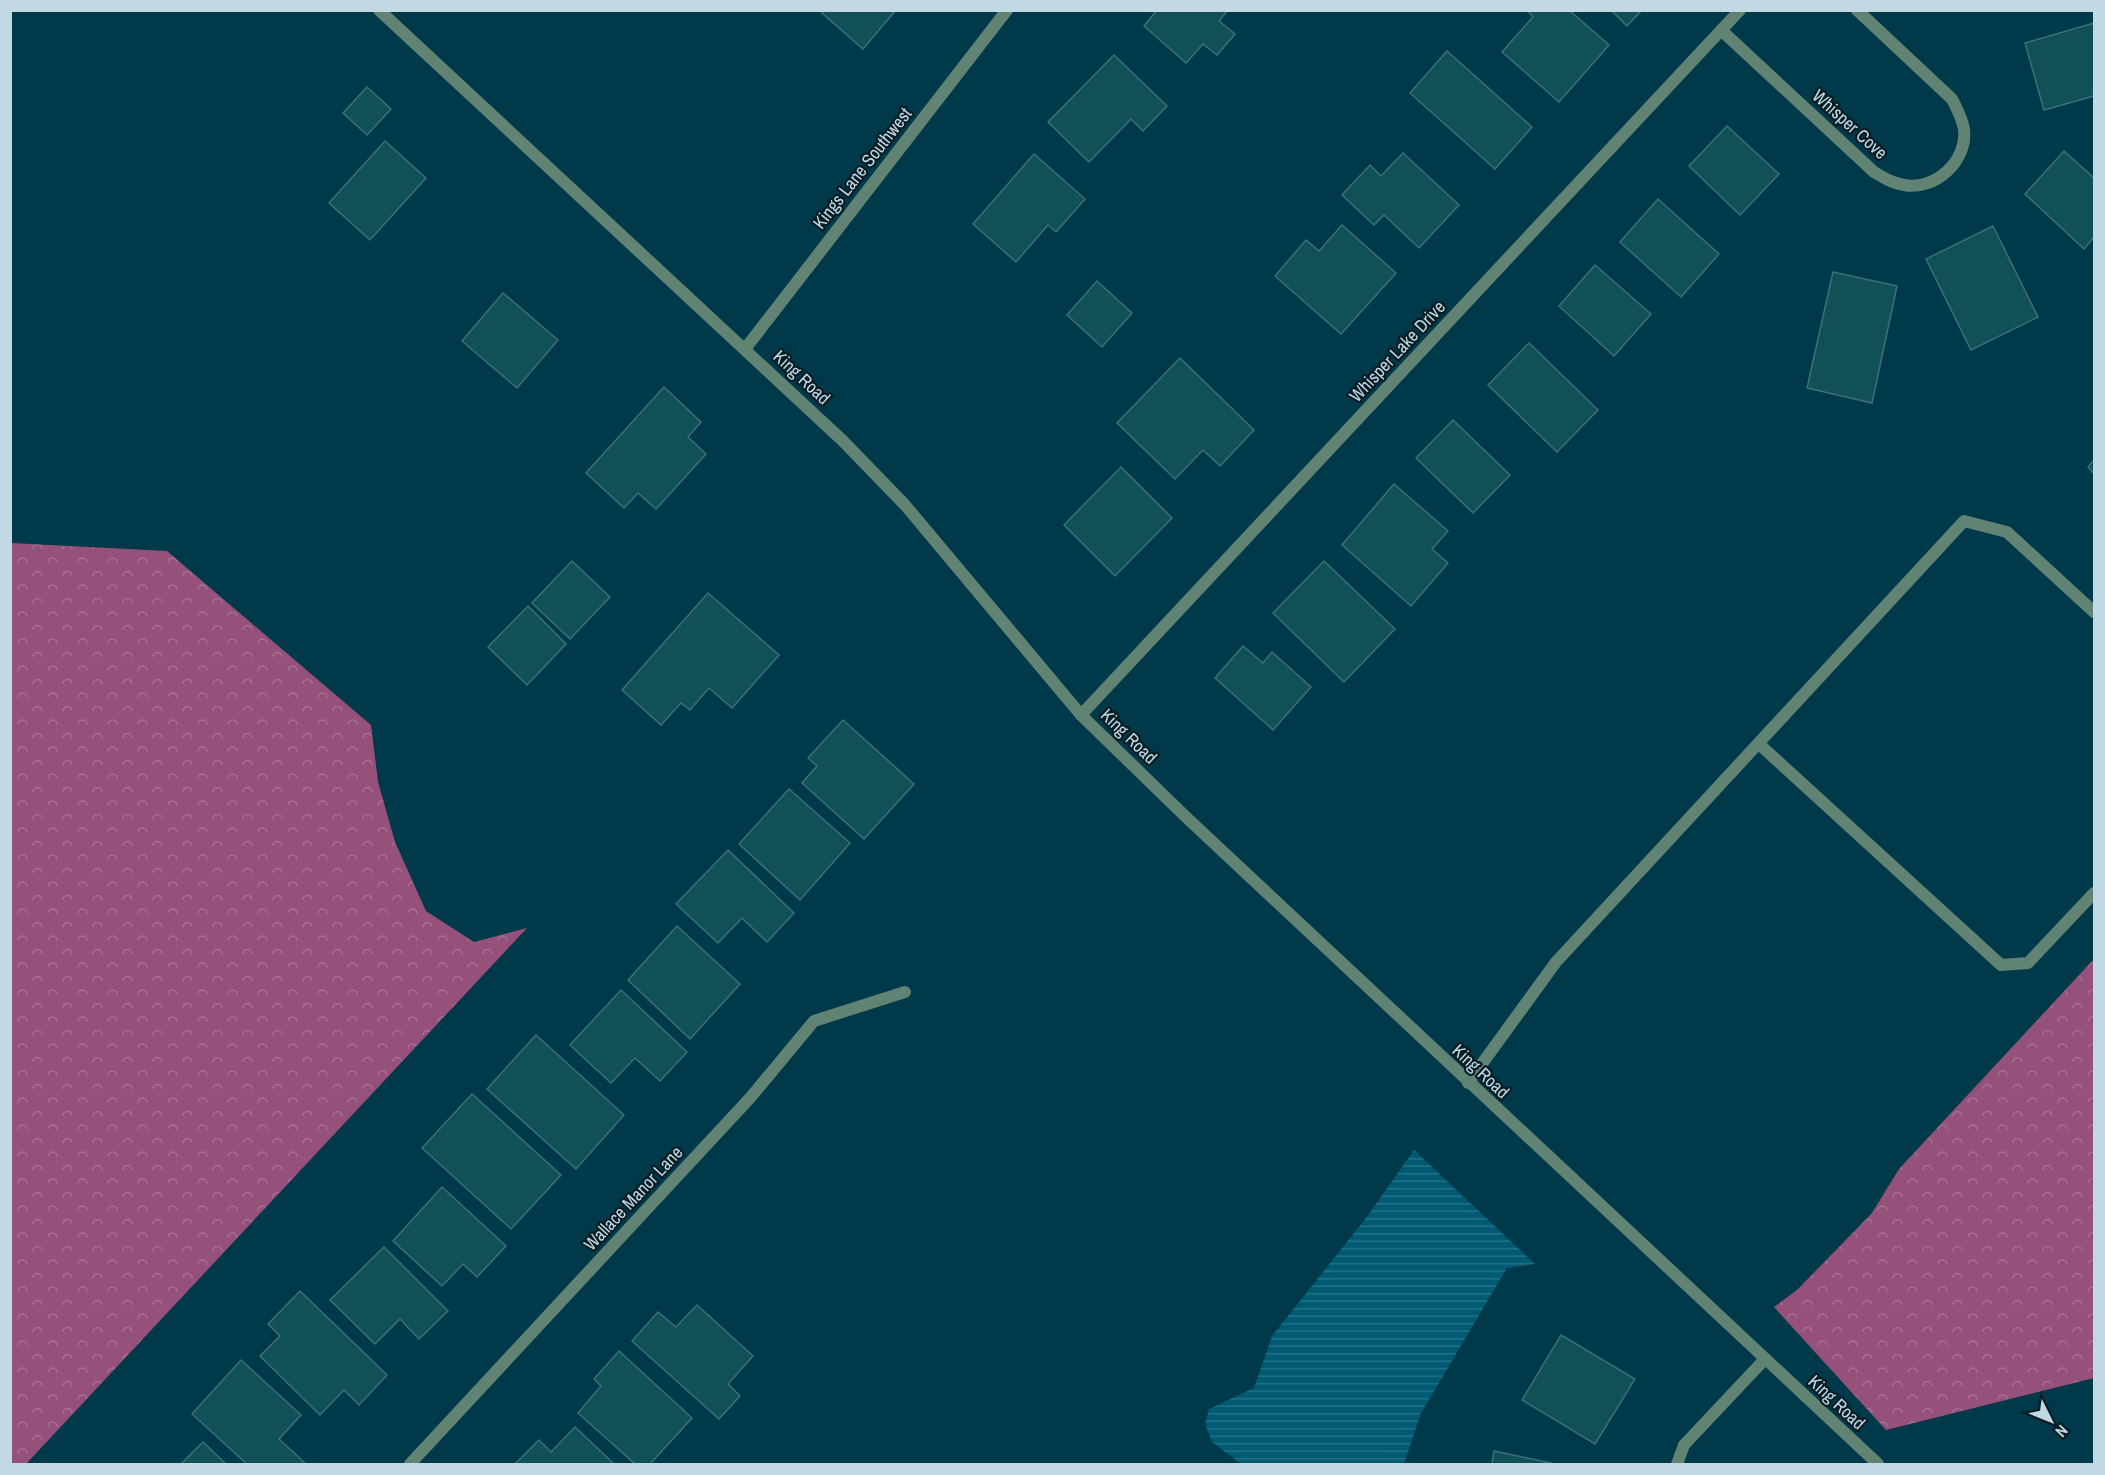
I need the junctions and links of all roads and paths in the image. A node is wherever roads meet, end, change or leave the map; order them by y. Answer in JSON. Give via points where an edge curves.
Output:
{"nodes":[{"id":1,"x":379,"y":10,"type":"edge"},
{"id":2,"x":1007,"y":10,"type":"edge"},
{"id":3,"x":1740,"y":10,"type":"edge"},
{"id":4,"x":1857,"y":10,"type":"edge"},
{"id":5,"x":1721,"y":30,"type":"junction"},
{"id":6,"x":745,"y":348,"type":"junction"},
{"id":7,"x":2094,"y":612,"type":"edge"},
{"id":8,"x":1081,"y":715,"type":"junction"},
{"id":9,"x":1759,"y":744,"type":"junction"},
{"id":10,"x":2094,"y":892,"type":"edge"},
{"id":11,"x":905,"y":992,"type":"dead end"},
{"id":12,"x":1468,"y":1083,"type":"junction"},
{"id":13,"x":1765,"y":1359,"type":"junction"},
{"id":14,"x":410,"y":1464,"type":"edge"},
{"id":15,"x":1677,"y":1464,"type":"edge"},
{"id":16,"x":1878,"y":1464,"type":"edge"}],
"edges":[{"from":1,"to":6,"type":"street","name":"King Road"},
{"from":2,"to":6,"type":"street","name":"Kings Lane Southwest"},
{"from":3,"to":5,"type":"street","name":"Whisper Lake Drive"},
{"from":4,"to":5,"type":"street","name":"Whisper Cove","via":[[1952,99],[1960,114],[1962,150],[1940,177],[1924,185],[1906,186],[1874,172]]},
{"from":5,"to":8,"type":"street","name":"Whisper Lake Drive"},
{"from":6,"to":8,"type":"street","name":"King Road","via":[[905,506]]},
{"from":7,"to":9,"type":"street","via":[[2007,532],[1964,521]]},
{"from":8,"to":12,"type":"street","name":"King Road"},
{"from":9,"to":10,"type":"street","via":[[2001,965],[2028,963]]},
{"from":9,"to":12,"type":"street","via":[[1556,962]]},
{"from":11,"to":14,"type":"street","name":"Wallace Manor Lane","via":[[814,1021],[750,1098]]},
{"from":12,"to":13,"type":"street","name":"King Road"},
{"from":13,"to":15,"type":"street","via":[[1684,1445]]},
{"from":13,"to":16,"type":"street","name":"King Road"}]}
